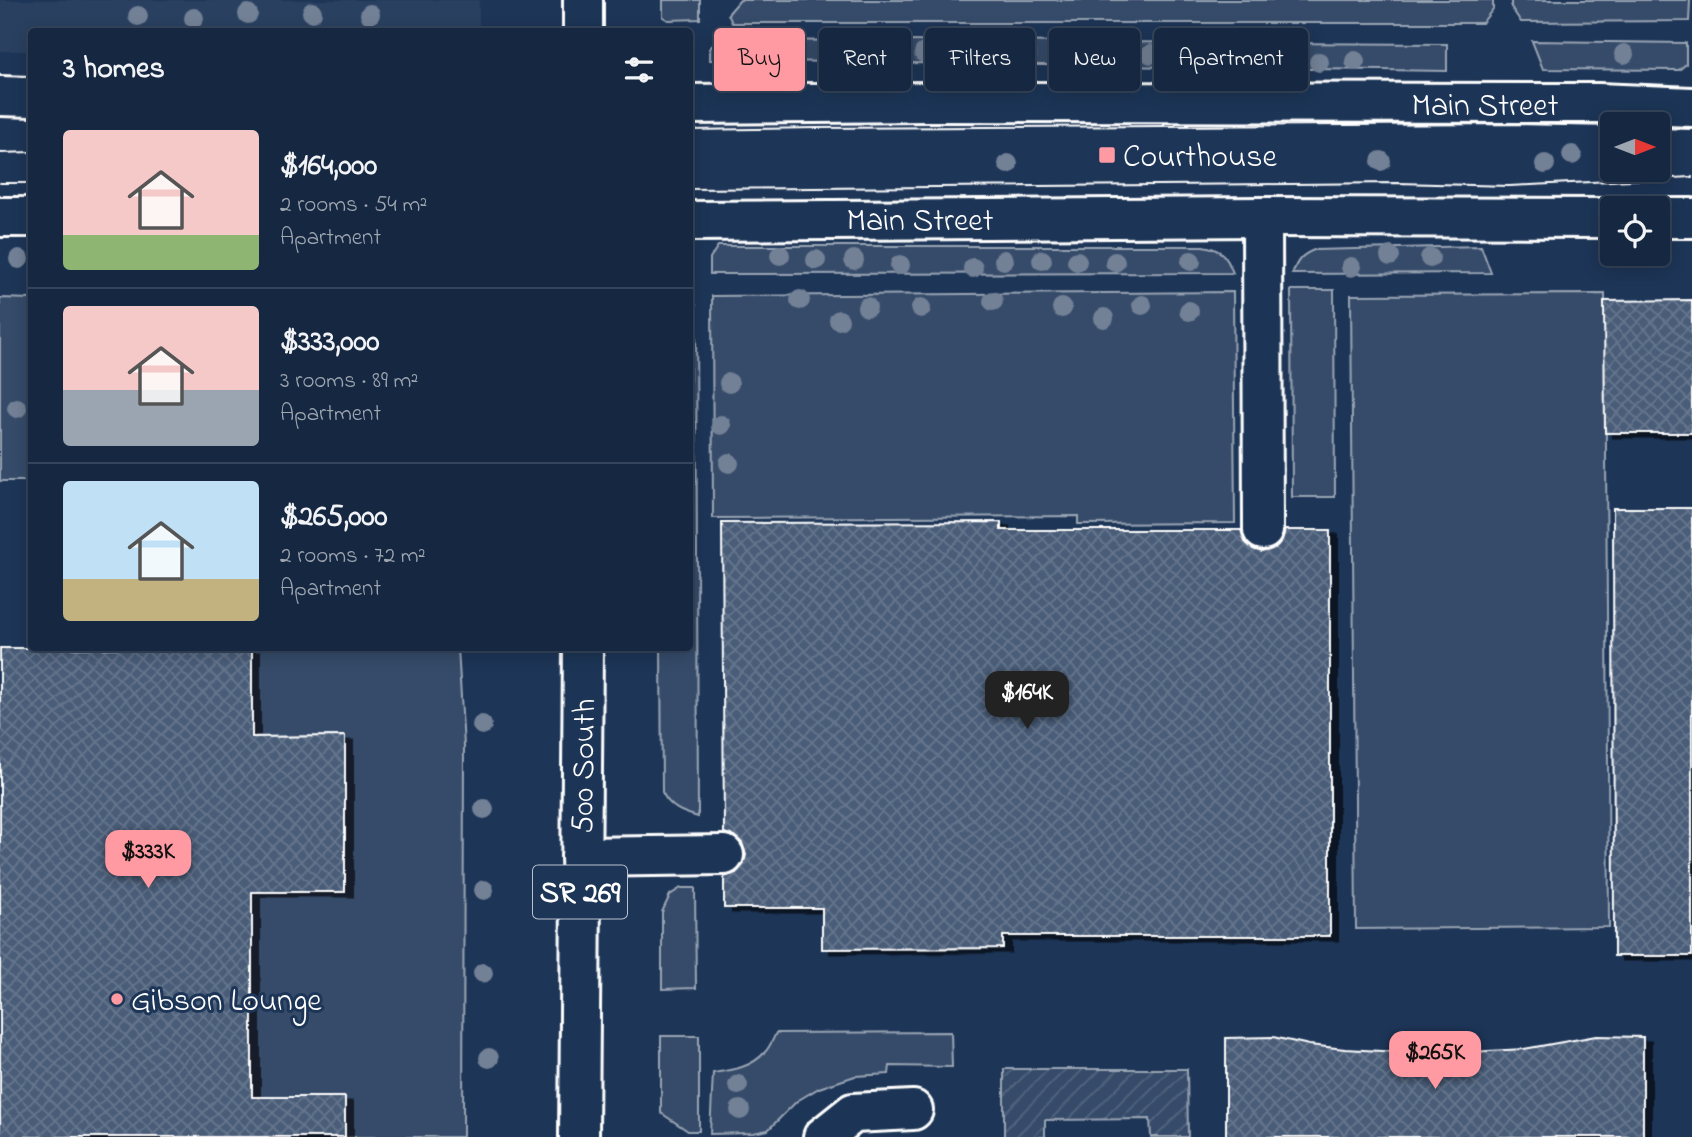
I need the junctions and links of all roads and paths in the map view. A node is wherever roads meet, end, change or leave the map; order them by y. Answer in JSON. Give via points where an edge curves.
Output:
{"nodes":[{"id":1,"x":583,"y":0,"type":"edge"},
{"id":2,"x":583,"y":28,"type":"edge"},
{"id":3,"x":0,"y":96,"type":"edge"},
{"id":4,"x":28,"y":97,"type":"edge"},
{"id":5,"x":693,"y":104,"type":"edge"},
{"id":6,"x":1692,"y":107,"type":"edge"},
{"id":7,"x":0,"y":217,"type":"edge"},
{"id":8,"x":28,"y":217,"type":"edge"},
{"id":9,"x":1262,"y":217,"type":"junction"},
{"id":10,"x":1600,"y":218,"type":"edge"},
{"id":11,"x":1670,"y":218,"type":"edge"},
{"id":12,"x":1692,"y":218,"type":"edge"},
{"id":13,"x":693,"y":220,"type":"edge"},
{"id":14,"x":1263,"y":530,"type":"dead end"},
{"id":15,"x":583,"y":651,"type":"edge"},
{"id":16,"x":724,"y":855,"type":"dead end"},
{"id":17,"x":581,"y":858,"type":"junction"},
{"id":18,"x":913,"y":1110,"type":"dead end"},
{"id":19,"x":579,"y":1137,"type":"edge"},
{"id":20,"x":823,"y":1137,"type":"edge"}],
"edges":[{"from":1,"to":2,"type":"street"},
{"from":3,"to":4,"type":"street"},
{"from":5,"to":6,"type":"street","name":"Main Street","via":[[1598,103]]},
{"from":7,"to":8,"type":"street"},
{"from":9,"to":10,"type":"street","name":"Main Street"},
{"from":9,"to":13,"type":"street","name":"Main Street"},
{"from":9,"to":14,"type":"street"},
{"from":11,"to":12,"type":"street"},
{"from":15,"to":17,"type":"street","name":"500 South","number":"SR 269"},
{"from":16,"to":17,"type":"street"},
{"from":17,"to":19,"type":"street","name":"500 South","number":"SR 269"},
{"from":18,"to":20,"type":"street","via":[[853,1113]]}]}
